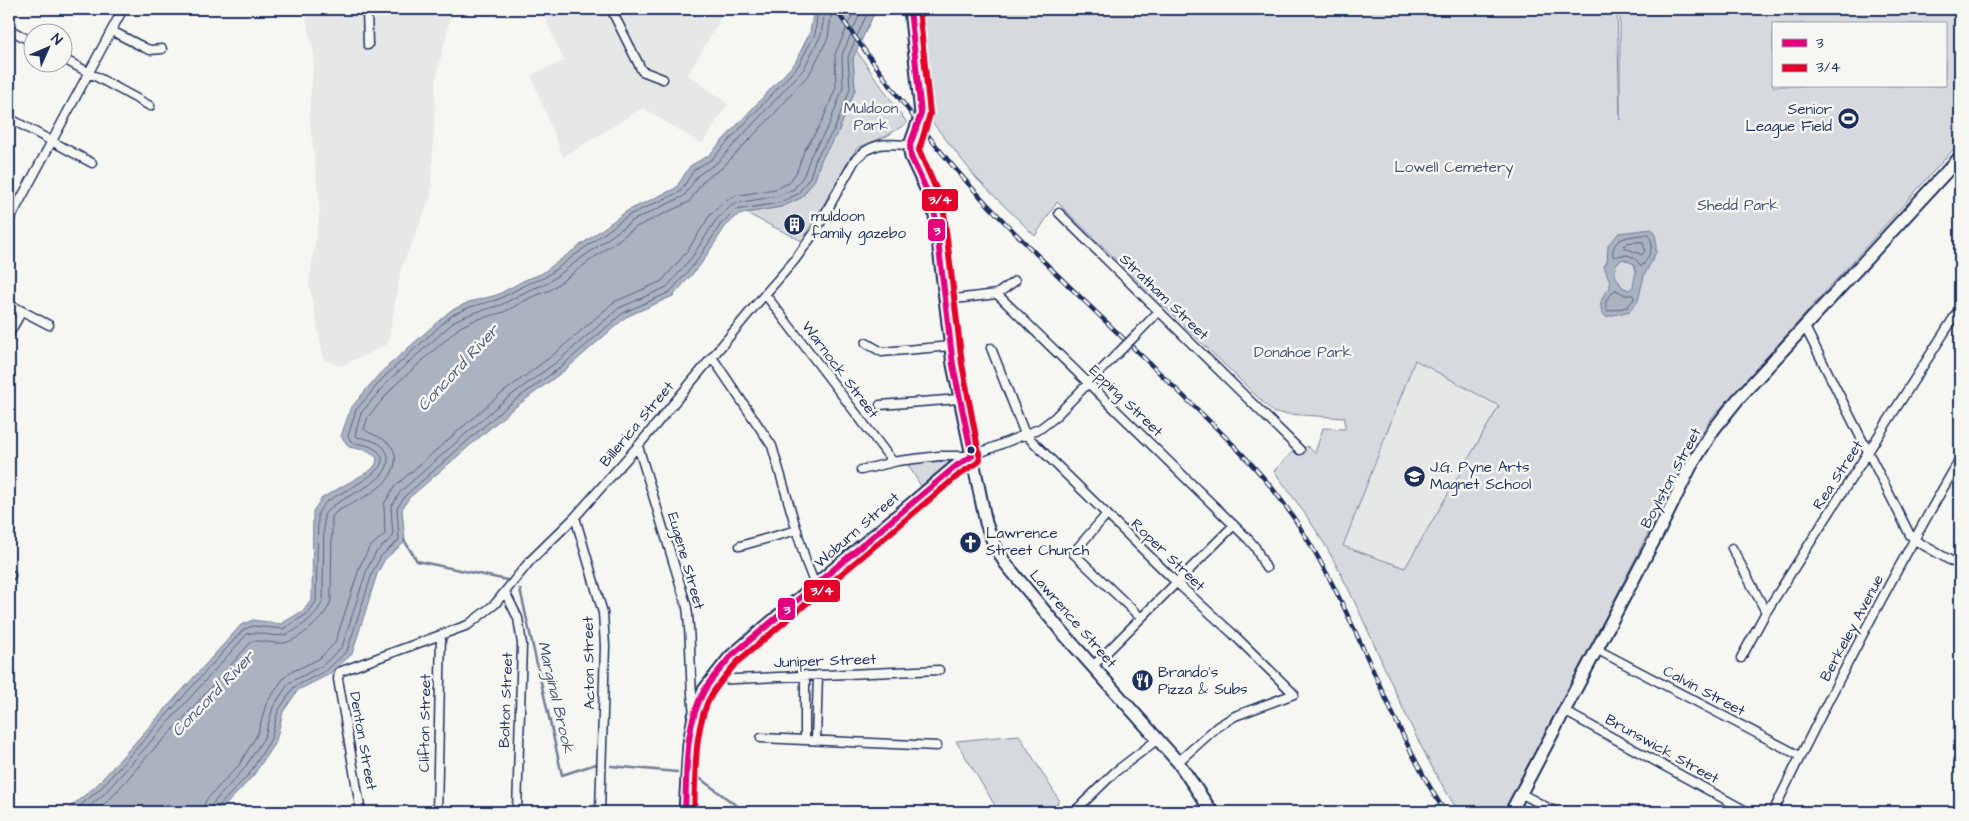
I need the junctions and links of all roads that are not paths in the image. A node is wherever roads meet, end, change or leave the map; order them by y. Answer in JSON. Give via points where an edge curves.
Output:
{"nodes":[{"id":1,"x":123,"y":9,"type":"edge"},
{"id":2,"x":367,"y":9,"type":"edge"},
{"id":3,"x":611,"y":9,"type":"edge"},
{"id":4,"x":910,"y":9,"type":"edge"},
{"id":5,"x":1957,"y":9,"type":"edge"},
{"id":6,"x":1960,"y":14,"type":"edge"},
{"id":7,"x":9,"y":29,"type":"edge"},
{"id":8,"x":112,"y":31,"type":"junction"},
{"id":9,"x":22,"y":36,"type":"edge"},
{"id":10,"x":368,"y":45,"type":"dead end"},
{"id":11,"x":162,"y":49,"type":"dead end"},
{"id":12,"x":72,"y":63,"type":"edge"},
{"id":13,"x":90,"y":73,"type":"junction"},
{"id":14,"x":663,"y":79,"type":"dead end"},
{"id":15,"x":150,"y":106,"type":"dead end"},
{"id":16,"x":9,"y":118,"type":"edge"},
{"id":17,"x":52,"y":142,"type":"junction"},
{"id":18,"x":910,"y":145,"type":"junction"},
{"id":19,"x":1960,"y":157,"type":"edge"},
{"id":20,"x":92,"y":163,"type":"dead end"},
{"id":21,"x":11,"y":212,"type":"edge"},
{"id":22,"x":1058,"y":214,"type":"dead end"},
{"id":23,"x":9,"y":221,"type":"edge"},
{"id":24,"x":1015,"y":281,"type":"dead end"},
{"id":25,"x":765,"y":294,"type":"junction"},
{"id":26,"x":997,"y":294,"type":"junction"},
{"id":27,"x":946,"y":300,"type":"junction"},
{"id":28,"x":9,"y":304,"type":"edge"},
{"id":29,"x":1960,"y":308,"type":"edge"},
{"id":30,"x":22,"y":311,"type":"junction"},
{"id":31,"x":1159,"y":311,"type":"junction"},
{"id":32,"x":49,"y":325,"type":"dead end"},
{"id":33,"x":1804,"y":327,"type":"junction"},
{"id":34,"x":9,"y":334,"type":"edge"},
{"id":35,"x":866,"y":343,"type":"dead end"},
{"id":36,"x":950,"y":346,"type":"junction"},
{"id":37,"x":991,"y":348,"type":"dead end"},
{"id":38,"x":712,"y":357,"type":"junction"},
{"id":39,"x":1088,"y":383,"type":"junction"},
{"id":40,"x":960,"y":400,"type":"junction"},
{"id":41,"x":880,"y":405,"type":"dead end"},
{"id":42,"x":1025,"y":434,"type":"junction"},
{"id":43,"x":638,"y":446,"type":"junction"},
{"id":44,"x":1300,"y":450,"type":"dead end"},
{"id":45,"x":1868,"y":453,"type":"junction"},
{"id":46,"x":972,"y":456,"type":"junction"},
{"id":47,"x":1960,"y":459,"type":"edge"},
{"id":48,"x":893,"y":462,"type":"junction"},
{"id":49,"x":861,"y":470,"type":"dead end"},
{"id":50,"x":1107,"y":514,"type":"junction"},
{"id":51,"x":576,"y":517,"type":"junction"},
{"id":52,"x":1234,"y":525,"type":"junction"},
{"id":53,"x":797,"y":530,"type":"junction"},
{"id":54,"x":1914,"y":538,"type":"junction"},
{"id":55,"x":740,"y":546,"type":"dead end"},
{"id":56,"x":1732,"y":548,"type":"dead end"},
{"id":57,"x":1960,"y":566,"type":"edge"},
{"id":58,"x":1266,"y":568,"type":"dead end"},
{"id":59,"x":1176,"y":582,"type":"junction"},
{"id":60,"x":816,"y":585,"type":"junction"},
{"id":61,"x":505,"y":592,"type":"junction"},
{"id":62,"x":1766,"y":612,"type":"junction"},
{"id":63,"x":1141,"y":618,"type":"junction"},
{"id":64,"x":441,"y":635,"type":"junction"},
{"id":65,"x":1596,"y":649,"type":"junction"},
{"id":66,"x":1741,"y":658,"type":"dead end"},
{"id":67,"x":1093,"y":666,"type":"junction"},
{"id":68,"x":939,"y":670,"type":"dead end"},
{"id":69,"x":805,"y":675,"type":"junction"},
{"id":70,"x":818,"y":675,"type":"junction"},
{"id":71,"x":338,"y":676,"type":"joint"},
{"id":72,"x":712,"y":680,"type":"junction"},
{"id":73,"x":1564,"y":711,"type":"junction"},
{"id":74,"x":694,"y":716,"type":"junction"},
{"id":75,"x":761,"y":738,"type":"dead end"},
{"id":76,"x":1158,"y":739,"type":"junction"},
{"id":77,"x":805,"y":740,"type":"junction"},
{"id":78,"x":816,"y":740,"type":"junction"},
{"id":79,"x":937,"y":746,"type":"dead end"},
{"id":80,"x":1800,"y":756,"type":"junction"},
{"id":81,"x":1178,"y":762,"type":"junction"},
{"id":82,"x":1520,"y":794,"type":"junction"},
{"id":83,"x":361,"y":812,"type":"edge"},
{"id":84,"x":437,"y":812,"type":"edge"},
{"id":85,"x":517,"y":812,"type":"edge"},
{"id":86,"x":600,"y":812,"type":"edge"},
{"id":87,"x":685,"y":812,"type":"edge"},
{"id":88,"x":1074,"y":812,"type":"edge"},
{"id":89,"x":1212,"y":812,"type":"edge"},
{"id":90,"x":1511,"y":812,"type":"edge"},
{"id":91,"x":1556,"y":812,"type":"edge"},
{"id":92,"x":1748,"y":812,"type":"edge"},
{"id":93,"x":1773,"y":812,"type":"edge"}],
"edges":[{"from":1,"to":8,"type":"street"},
{"from":2,"to":10,"type":"street"},
{"from":3,"to":14,"type":"street","via":[[642,71]]},
{"from":4,"to":18,"type":"main road","via":[[920,114]]},
{"from":5,"to":6,"type":"main road"},
{"from":7,"to":9,"type":"street"},
{"from":8,"to":11,"type":"street","via":[[150,50]]},
{"from":8,"to":13,"type":"street"},
{"from":12,"to":13,"type":"street"},
{"from":13,"to":15,"type":"street"},
{"from":13,"to":17,"type":"street"},
{"from":16,"to":17,"type":"street"},
{"from":17,"to":20,"type":"street"},
{"from":17,"to":21,"type":"street"},
{"from":18,"to":25,"type":"street","name":"Billerica Street","via":[[882,144],[861,154],[848,170],[804,248]]},
{"from":18,"to":27,"type":"main road","name":"Lawrence Street","via":[[911,157],[935,215]]},
{"from":19,"to":33,"type":"main road","name":"Boylston Street"},
{"from":21,"to":23,"type":"street"},
{"from":22,"to":31,"type":"street","name":"Stratham Street"},
{"from":24,"to":26,"type":"street"},
{"from":25,"to":38,"type":"street","name":"Billerica Street"},
{"from":25,"to":48,"type":"street","name":"Warnock Street"},
{"from":26,"to":27,"type":"street"},
{"from":26,"to":39,"type":"street","name":"Epping Street"},
{"from":27,"to":36,"type":"main road","name":"Lawrence Street"},
{"from":28,"to":30,"type":"street"},
{"from":29,"to":45,"type":"street","name":"Rea Street"},
{"from":30,"to":32,"type":"street"},
{"from":30,"to":34,"type":"street"},
{"from":31,"to":39,"type":"street","bridge":true},
{"from":31,"to":44,"type":"street","name":"Stratham Street"},
{"from":33,"to":45,"type":"street"},
{"from":33,"to":65,"type":"main road","name":"Boylston Street","via":[[1714,429],[1691,466]]},
{"from":35,"to":36,"type":"street","via":[[882,352]]},
{"from":36,"to":40,"type":"main road","name":"Lawrence Street"},
{"from":37,"to":42,"type":"street"},
{"from":38,"to":43,"type":"street","name":"Billerica Street"},
{"from":38,"to":53,"type":"street","via":[[772,446]]},
{"from":39,"to":42,"type":"street","via":[[1048,424]]},
{"from":39,"to":52,"type":"street","name":"Epping Street"},
{"from":40,"to":41,"type":"street"},
{"from":40,"to":46,"type":"main road","name":"Lawrence Street"},
{"from":42,"to":46,"type":"street"},
{"from":42,"to":50,"type":"street","name":"Roper Street"},
{"from":43,"to":51,"type":"street","name":"Billerica Street"},
{"from":43,"to":74,"type":"street","name":"Eugene Street","via":[[686,607]]},
{"from":45,"to":54,"type":"street"},
{"from":45,"to":62,"type":"street","name":"Rea Street"},
{"from":46,"to":48,"type":"street"},
{"from":46,"to":60,"type":"main road","name":"Woburn Street"},
{"from":46,"to":67,"type":"main road","name":"Lawrence Street","via":[[986,523],[1005,563]]},
{"from":47,"to":54,"type":"street","name":"Berkeley Avenue"},
{"from":48,"to":49,"type":"street"},
{"from":50,"to":59,"type":"street","name":"Roper Street"},
{"from":50,"to":63,"type":"street","via":[[1073,553]]},
{"from":51,"to":61,"type":"street","name":"Billerica Street","via":[[530,561]]},
{"from":51,"to":86,"type":"street","name":"Acton Street","via":[[603,613]]},
{"from":52,"to":58,"type":"street","name":"Epping Street","via":[[1255,547]]},
{"from":52,"to":59,"type":"street"},
{"from":53,"to":55,"type":"street"},
{"from":53,"to":60,"type":"street"},
{"from":54,"to":57,"type":"street"},
{"from":54,"to":80,"type":"street","name":"Berkeley Avenue"},
{"from":56,"to":62,"type":"street"},
{"from":59,"to":63,"type":"street"},
{"from":59,"to":81,"type":"street","name":"Roper Street","via":[[1294,694],[1235,716],[1217,727]]},
{"from":60,"to":72,"type":"main road","name":"Woburn Street","via":[[730,657]]},
{"from":61,"to":64,"type":"street","name":"Billerica Street","via":[[480,617]]},
{"from":61,"to":85,"type":"street","name":"Bolton Street","via":[[518,618],[522,644]]},
{"from":62,"to":66,"type":"street","name":"Rea Street"},
{"from":63,"to":67,"type":"street"},
{"from":64,"to":71,"type":"street","name":"Billerica Street","via":[[347,668]]},
{"from":64,"to":84,"type":"street","name":"Clifton Street"},
{"from":65,"to":73,"type":"main road","name":"Boylston Street"},
{"from":65,"to":80,"type":"street","name":"Calvin Street"},
{"from":67,"to":76,"type":"main road","name":"Lawrence Street"},
{"from":68,"to":70,"type":"street","name":"Juniper Street"},
{"from":69,"to":70,"type":"street","name":"Juniper Street"},
{"from":69,"to":72,"type":"street","name":"Juniper Street"},
{"from":69,"to":77,"type":"street"},
{"from":70,"to":78,"type":"street"},
{"from":71,"to":83,"type":"street","name":"Denton Street"},
{"from":72,"to":74,"type":"main road","name":"Woburn Street","via":[[704,690]]},
{"from":73,"to":82,"type":"main road","name":"Boylston Street"},
{"from":73,"to":92,"type":"street","name":"Brunswick Street"},
{"from":74,"to":87,"type":"main road","name":"Woburn Street"},
{"from":75,"to":77,"type":"street"},
{"from":76,"to":81,"type":"main road","name":"Lawrence Street"},
{"from":76,"to":88,"type":"street","via":[[1115,772]]},
{"from":77,"to":78,"type":"street"},
{"from":78,"to":79,"type":"street"},
{"from":80,"to":93,"type":"street","name":"Berkeley Avenue"},
{"from":81,"to":89,"type":"main road","name":"Lawrence Street"},
{"from":82,"to":90,"type":"main road","name":"Boylston Street"},
{"from":82,"to":91,"type":"street"}]}
